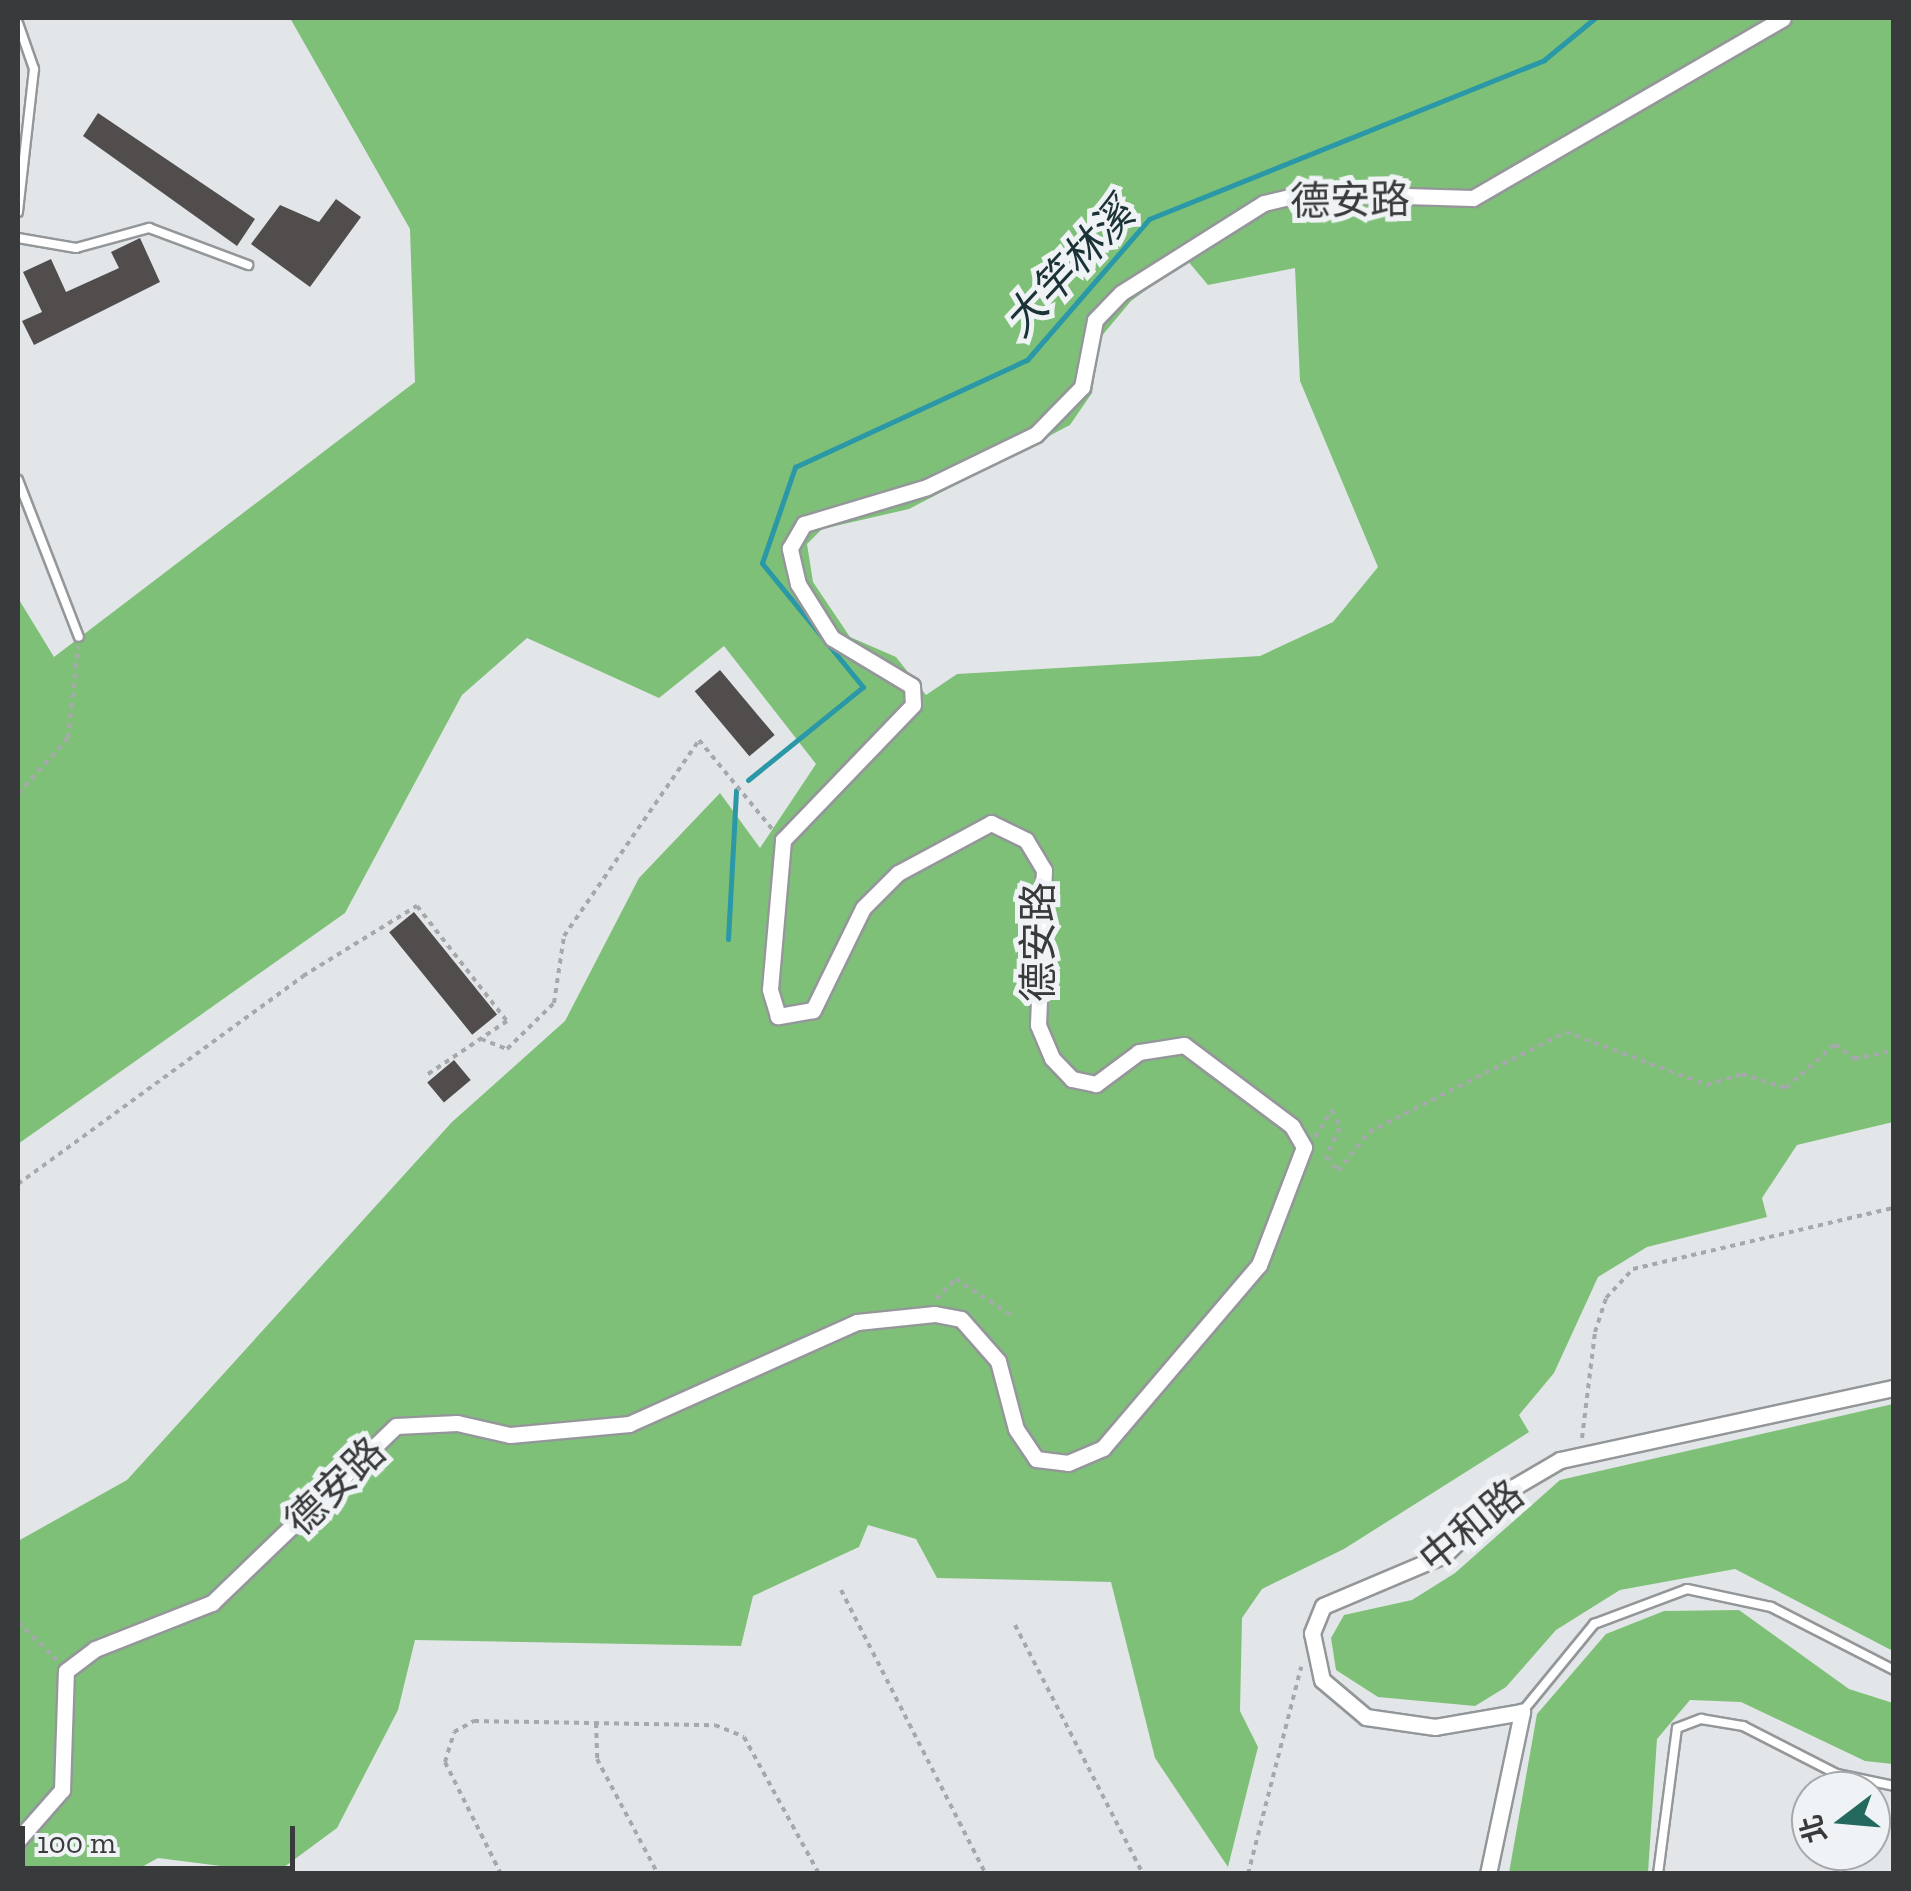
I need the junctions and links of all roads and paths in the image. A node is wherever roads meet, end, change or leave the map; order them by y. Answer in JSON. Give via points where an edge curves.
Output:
{"nodes":[{"id":1,"x":1783,"y":18,"type":"edge"},
{"id":2,"x":18,"y":23,"type":"edge"},
{"id":3,"x":18,"y":212,"type":"edge"},
{"id":4,"x":18,"y":238,"type":"edge"},
{"id":5,"x":248,"y":266,"type":"dead end"},
{"id":6,"x":18,"y":480,"type":"edge"},
{"id":7,"x":80,"y":638,"type":"joint"},
{"id":8,"x":18,"y":794,"type":"edge"},
{"id":9,"x":784,"y":840,"type":"junction"},
{"id":10,"x":481,"y":1039,"type":"junction"},
{"id":11,"x":1894,"y":1050,"type":"edge"},
{"id":12,"x":425,"y":1076,"type":"dead end"},
{"id":13,"x":1304,"y":1146,"type":"junction"},
{"id":14,"x":18,"y":1184,"type":"edge"},
{"id":15,"x":1894,"y":1208,"type":"edge"},
{"id":16,"x":935,"y":1314,"type":"junction"},
{"id":17,"x":1011,"y":1315,"type":"dead end"},
{"id":18,"x":1894,"y":1388,"type":"edge"},
{"id":19,"x":1580,"y":1456,"type":"junction"},
{"id":20,"x":841,"y":1590,"type":"dead end"},
{"id":21,"x":18,"y":1622,"type":"edge"},
{"id":22,"x":1015,"y":1625,"type":"dead end"},
{"id":23,"x":1312,"y":1634,"type":"junction"},
{"id":24,"x":1894,"y":1670,"type":"edge"},
{"id":25,"x":66,"y":1671,"type":"junction"},
{"id":26,"x":1522,"y":1712,"type":"junction"},
{"id":27,"x":596,"y":1723,"type":"junction"},
{"id":28,"x":1894,"y":1786,"type":"edge"},
{"id":29,"x":18,"y":1840,"type":"edge"},
{"id":30,"x":501,"y":1874,"type":"edge"},
{"id":31,"x":658,"y":1874,"type":"edge"},
{"id":32,"x":819,"y":1874,"type":"edge"},
{"id":33,"x":986,"y":1874,"type":"edge"},
{"id":34,"x":1143,"y":1874,"type":"edge"},
{"id":35,"x":1248,"y":1874,"type":"edge"},
{"id":36,"x":1488,"y":1874,"type":"edge"},
{"id":37,"x":1658,"y":1874,"type":"edge"}],
"edges":[{"from":1,"to":9,"type":"street","name":"德安路","via":[[1472,198],[1306,193],[1264,203],[1121,293],[1095,320],[1082,388],[1036,434],[927,487],[804,524],[790,548],[798,584],[854,658],[885,664],[912,686],[912,705]]},
{"from":2,"to":3,"type":"lane","via":[[34,69]]},
{"from":4,"to":5,"type":"lane","via":[[76,248],[150,228]]},
{"from":6,"to":7,"type":"lane"},
{"from":7,"to":8,"type":"path","via":[[68,738]]},
{"from":9,"to":10,"type":"path","via":[[699,740],[564,936],[554,1003],[507,1050]]},
{"from":9,"to":13,"type":"street","name":"德安路","via":[[770,989],[778,1016],[813,1010],[863,908],[898,873],[991,823],[1026,840],[1044,870],[1038,1025],[1052,1058],[1072,1079],[1096,1084],[1138,1052],[1184,1046],[1292,1126]]},
{"from":10,"to":12,"type":"path"},
{"from":10,"to":14,"type":"path","via":[[507,1021],[417,906],[303,976]]},
{"from":11,"to":13,"type":"path","via":[[1854,1060],[1835,1044],[1786,1088],[1742,1074],[1707,1086],[1566,1032],[1370,1132],[1338,1171],[1326,1157],[1340,1128],[1332,1110]]},
{"from":13,"to":16,"type":"street","via":[[1259,1265],[1104,1448],[1068,1463],[1036,1459],[1016,1429],[998,1361],[961,1320]]},
{"from":15,"to":19,"type":"path","via":[[1632,1269],[1606,1298],[1595,1332]]},
{"from":16,"to":17,"type":"path","via":[[937,1292],[956,1279]]},
{"from":16,"to":25,"type":"street","name":"德安路","via":[[857,1322],[629,1424],[510,1435],[457,1422],[396,1426],[212,1603],[96,1649]]},
{"from":18,"to":19,"type":"street","name":"中和路"},
{"from":19,"to":23,"type":"street","name":"中和路","via":[[1514,1487],[1409,1576],[1343,1592],[1323,1606]]},
{"from":20,"to":33,"type":"path"},
{"from":21,"to":25,"type":"path"},
{"from":22,"to":34,"type":"path"},
{"from":23,"to":26,"type":"street","via":[[1322,1680],[1366,1717],[1434,1727]]},
{"from":23,"to":35,"type":"path"},
{"from":24,"to":26,"type":"lane","via":[[1771,1607],[1686,1589],[1594,1624]]},
{"from":25,"to":29,"type":"street","via":[[62,1790]]},
{"from":26,"to":36,"type":"street"},
{"from":27,"to":30,"type":"path","via":[[474,1721],[454,1732],[445,1762]]},
{"from":27,"to":31,"type":"path","via":[[597,1760]]},
{"from":27,"to":32,"type":"path","via":[[715,1725],[744,1737]]},
{"from":28,"to":37,"type":"lane","via":[[1837,1774],[1742,1726],[1677,1728]]}]}
